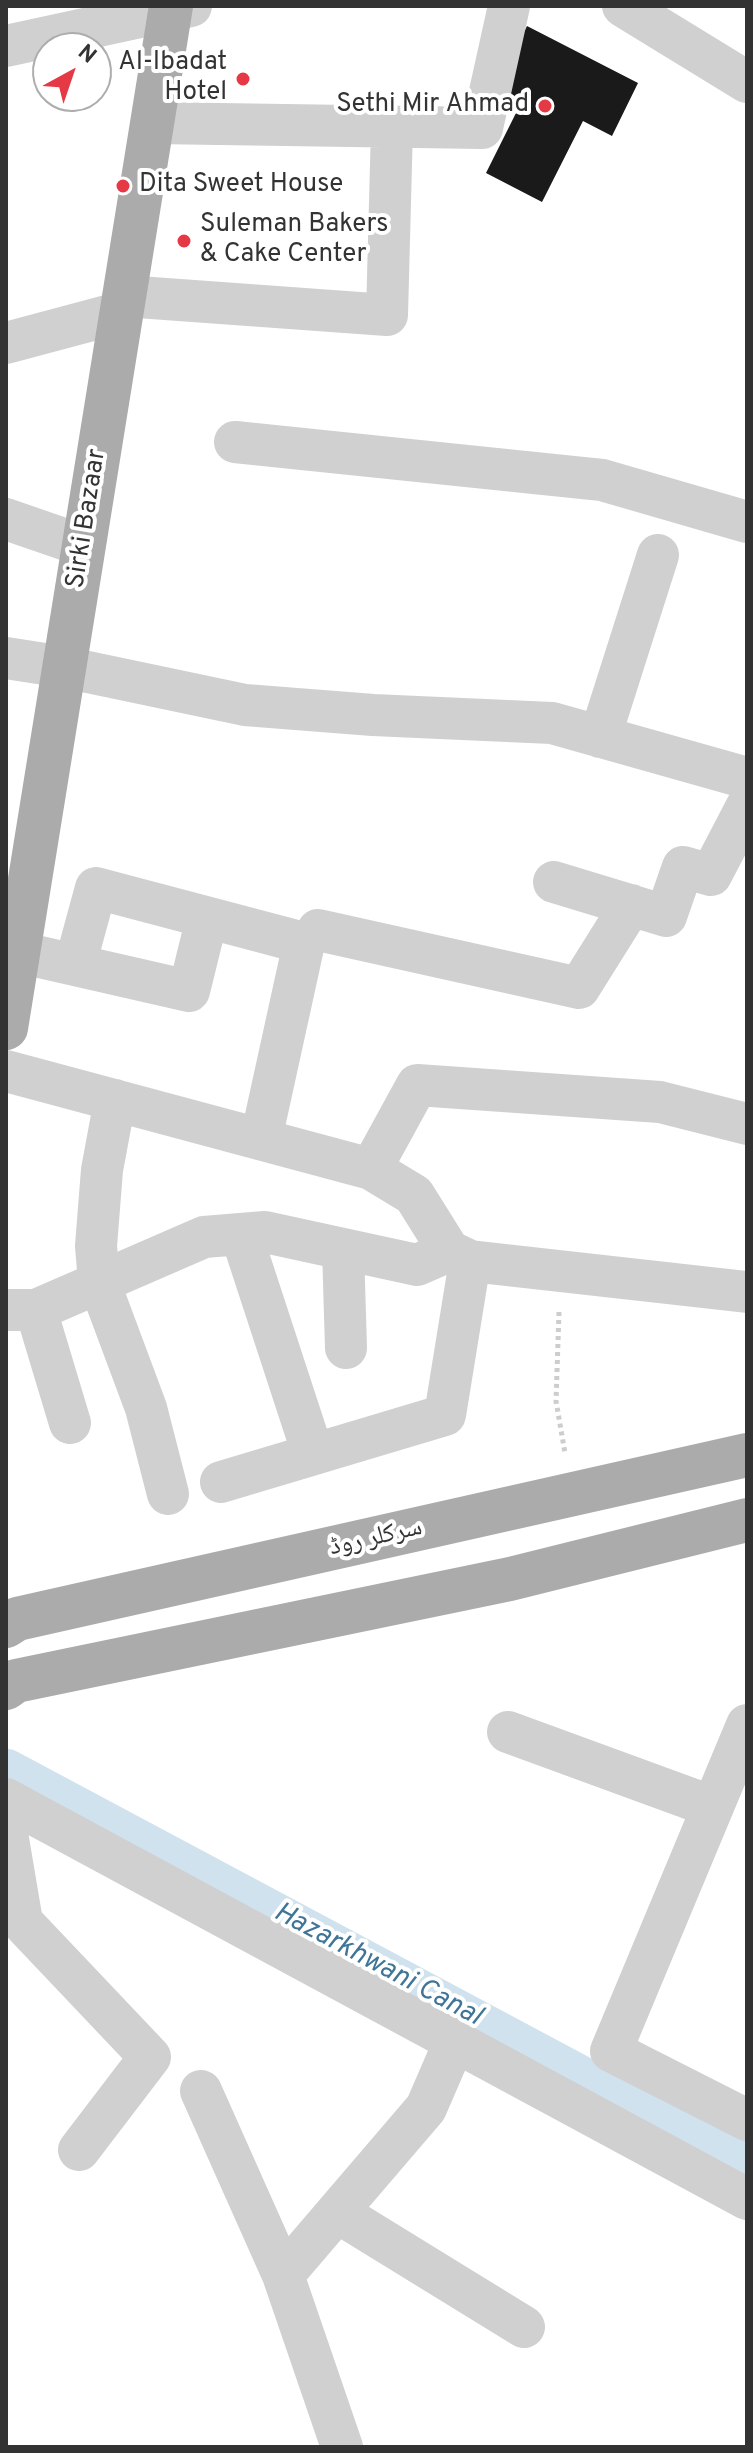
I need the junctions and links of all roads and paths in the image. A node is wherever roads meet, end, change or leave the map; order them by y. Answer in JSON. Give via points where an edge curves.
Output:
{"nodes":[{"id":1,"x":509,"y":6,"type":"edge"},
{"id":2,"x":623,"y":6,"type":"edge"},
{"id":3,"x":177,"y":7,"type":"edge"},
{"id":4,"x":6,"y":46,"type":"edge"},
{"id":5,"x":747,"y":82,"type":"edge"},
{"id":6,"x":153,"y":123,"type":"junction"},
{"id":7,"x":392,"y":127,"type":"junction"},
{"id":8,"x":123,"y":304,"type":"junction"},
{"id":9,"x":6,"y":343,"type":"edge"},
{"id":10,"x":235,"y":442,"type":"dead end"},
{"id":11,"x":6,"y":519,"type":"edge"},
{"id":12,"x":747,"y":522,"type":"edge"},
{"id":13,"x":84,"y":546,"type":"junction"},
{"id":14,"x":658,"y":555,"type":"dead end"},
{"id":15,"x":6,"y":658,"type":"edge"},
{"id":16,"x":64,"y":667,"type":"junction"},
{"id":17,"x":600,"y":737,"type":"junction"},
{"id":18,"x":747,"y":778,"type":"edge"},
{"id":19,"x":747,"y":806,"type":"edge"},
{"id":20,"x":19,"y":864,"type":"edge"},
{"id":21,"x":554,"y":882,"type":"dead end"},
{"id":22,"x":631,"y":905,"type":"junction"},
{"id":23,"x":207,"y":918,"type":"junction"},
{"id":24,"x":318,"y":930,"type":"dead end"},
{"id":25,"x":18,"y":952,"type":"junction"},
{"id":26,"x":75,"y":965,"type":"junction"},
{"id":27,"x":6,"y":1028,"type":"edge"},
{"id":28,"x":6,"y":1071,"type":"edge"},
{"id":29,"x":115,"y":1100,"type":"junction"},
{"id":30,"x":747,"y":1124,"type":"edge"},
{"id":31,"x":261,"y":1139,"type":"junction"},
{"id":32,"x":371,"y":1169,"type":"junction"},
{"id":33,"x":241,"y":1234,"type":"junction"},
{"id":34,"x":343,"y":1249,"type":"junction"},
{"id":35,"x":460,"y":1256,"type":"junction"},
{"id":36,"x":560,"y":1271,"type":"junction"},
{"id":37,"x":99,"y":1282,"type":"junction"},
{"id":38,"x":747,"y":1292,"type":"edge"},
{"id":39,"x":21,"y":1310,"type":"edge"},
{"id":40,"x":346,"y":1348,"type":"dead end"},
{"id":41,"x":70,"y":1423,"type":"dead end"},
{"id":42,"x":313,"y":1454,"type":"junction"},
{"id":43,"x":747,"y":1455,"type":"edge"},
{"id":44,"x":221,"y":1482,"type":"dead end"},
{"id":45,"x":168,"y":1494,"type":"dead end"},
{"id":46,"x":572,"y":1495,"type":"junction"},
{"id":47,"x":747,"y":1520,"type":"edge"},
{"id":48,"x":6,"y":1626,"type":"edge"},
{"id":49,"x":9,"y":1678,"type":"edge"},
{"id":50,"x":747,"y":1725,"type":"edge"},
{"id":51,"x":508,"y":1732,"type":"dead end"},
{"id":52,"x":6,"y":1799,"type":"edge"},
{"id":53,"x":713,"y":1807,"type":"junction"},
{"id":54,"x":6,"y":1827,"type":"edge"},
{"id":55,"x":14,"y":1927,"type":"edge"},
{"id":56,"x":455,"y":2041,"type":"junction"},
{"id":57,"x":201,"y":2091,"type":"dead end"},
{"id":58,"x":747,"y":2120,"type":"edge"},
{"id":59,"x":79,"y":2150,"type":"dead end"},
{"id":60,"x":747,"y":2199,"type":"edge"},
{"id":61,"x":337,"y":2212,"type":"junction"},
{"id":62,"x":283,"y":2275,"type":"junction"},
{"id":63,"x":524,"y":2327,"type":"dead end"},
{"id":64,"x":342,"y":2447,"type":"edge"}],
"edges":[{"from":1,"to":7,"type":"street","via":[[482,128]]},
{"from":2,"to":5,"type":"street"},
{"from":3,"to":4,"type":"street"},
{"from":3,"to":6,"type":"main road","name":"Sirki Bazaar"},
{"from":6,"to":7,"type":"street"},
{"from":6,"to":8,"type":"main road","name":"Sirki Bazaar"},
{"from":7,"to":8,"type":"street","via":[[387,315]]},
{"from":8,"to":9,"type":"street"},
{"from":8,"to":13,"type":"main road","name":"Sirki Bazaar"},
{"from":10,"to":12,"type":"street","via":[[602,480]]},
{"from":11,"to":13,"type":"street"},
{"from":13,"to":16,"type":"main road","name":"Sirki Bazaar"},
{"from":14,"to":17,"type":"street"},
{"from":15,"to":16,"type":"street"},
{"from":16,"to":17,"type":"street","via":[[245,705],[552,723]]},
{"from":16,"to":20,"type":"main road","name":"Sirki Bazaar"},
{"from":17,"to":18,"type":"street"},
{"from":19,"to":22,"type":"street","via":[[711,875],[683,867],[666,916]]},
{"from":20,"to":25,"type":"main road","name":"Sirki Bazaar"},
{"from":21,"to":22,"type":"street"},
{"from":22,"to":24,"type":"street","via":[[579,988]]},
{"from":23,"to":26,"type":"street","via":[[189,991]]},
{"from":23,"to":26,"type":"street","via":[[96,888]]},
{"from":23,"to":31,"type":"street","via":[[304,943]]},
{"from":25,"to":26,"type":"street"},
{"from":25,"to":27,"type":"main road","name":"Sirki Bazaar"},
{"from":28,"to":29,"type":"street"},
{"from":29,"to":31,"type":"street"},
{"from":29,"to":37,"type":"street","via":[[102,1170]]},
{"from":30,"to":32,"type":"street","via":[[660,1102],[417,1085]]},
{"from":31,"to":32,"type":"street"},
{"from":32,"to":35,"type":"street","via":[[414,1195]]},
{"from":33,"to":34,"type":"street","via":[[265,1232]]},
{"from":33,"to":37,"type":"street","via":[[204,1237]]},
{"from":33,"to":42,"type":"street"},
{"from":34,"to":35,"type":"street","via":[[417,1265]]},
{"from":34,"to":40,"type":"street"},
{"from":35,"to":36,"type":"street"},
{"from":35,"to":42,"type":"street","via":[[445,1415]]},
{"from":36,"to":38,"type":"street"},
{"from":36,"to":46,"type":"path","via":[[556,1401]]},
{"from":37,"to":39,"type":"street"},
{"from":37,"to":45,"type":"street","via":[[146,1408]]},
{"from":39,"to":41,"type":"street"},
{"from":42,"to":44,"type":"street"},
{"from":43,"to":46,"type":"main road","name":"سرکلر روڈ"},
{"from":46,"to":48,"type":"main road","name":"سرکلر روڈ","via":[[17,1619]]},
{"from":47,"to":49,"type":"main road","via":[[510,1579]]},
{"from":50,"to":53,"type":"street"},
{"from":51,"to":53,"type":"street"},
{"from":52,"to":56,"type":"street"},
{"from":53,"to":58,"type":"street","via":[[611,2051]]},
{"from":54,"to":55,"type":"street"},
{"from":55,"to":59,"type":"street","via":[[150,2057]]},
{"from":56,"to":60,"type":"street"},
{"from":56,"to":61,"type":"street","via":[[426,2108]]},
{"from":57,"to":62,"type":"street"},
{"from":61,"to":62,"type":"street"},
{"from":61,"to":63,"type":"street"},
{"from":62,"to":64,"type":"street"}]}
